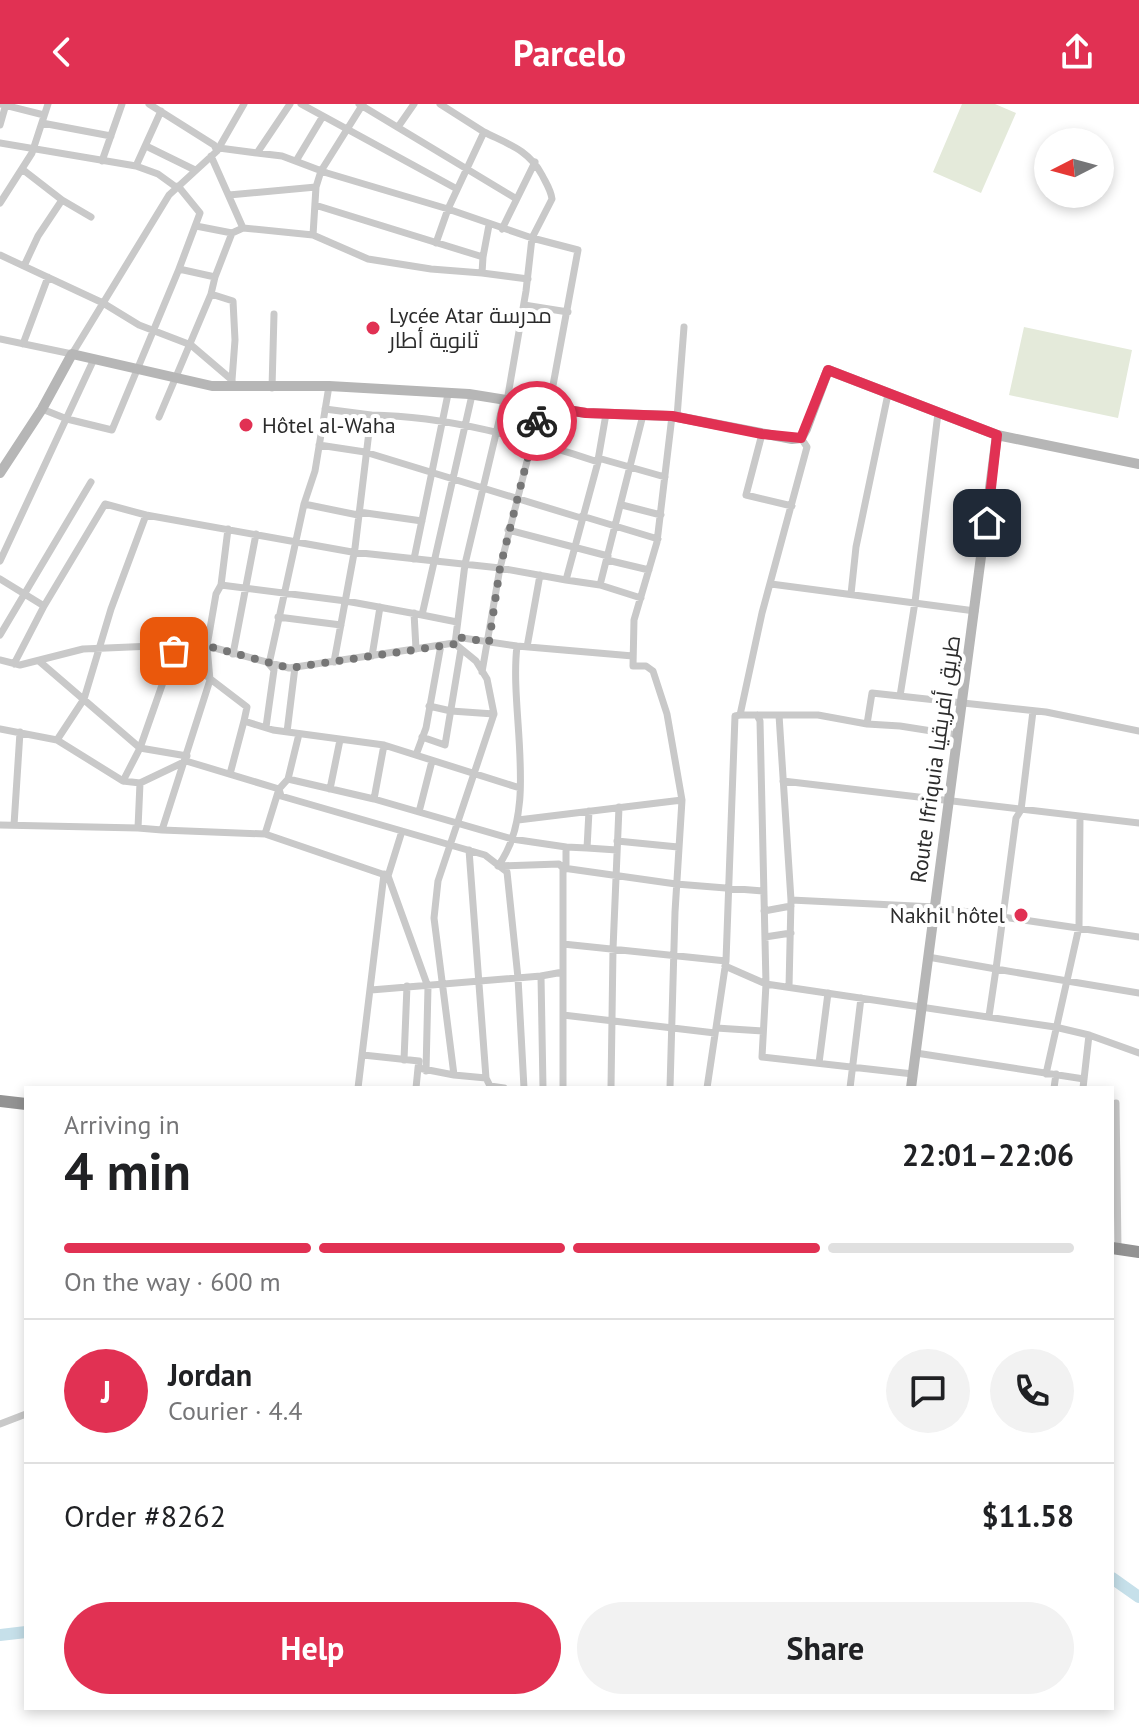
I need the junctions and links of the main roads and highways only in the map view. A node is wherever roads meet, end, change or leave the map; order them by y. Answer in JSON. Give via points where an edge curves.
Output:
{"nodes":[{"id":1,"x":0,"y":1101,"type":"edge"},
{"id":2,"x":24,"y":1104,"type":"edge"},
{"id":3,"x":1115,"y":1248,"type":"edge"},
{"id":4,"x":1139,"y":1252,"type":"edge"}],
"edges":[{"from":1,"to":2,"type":"highway"},
{"from":3,"to":4,"type":"highway"}]}
